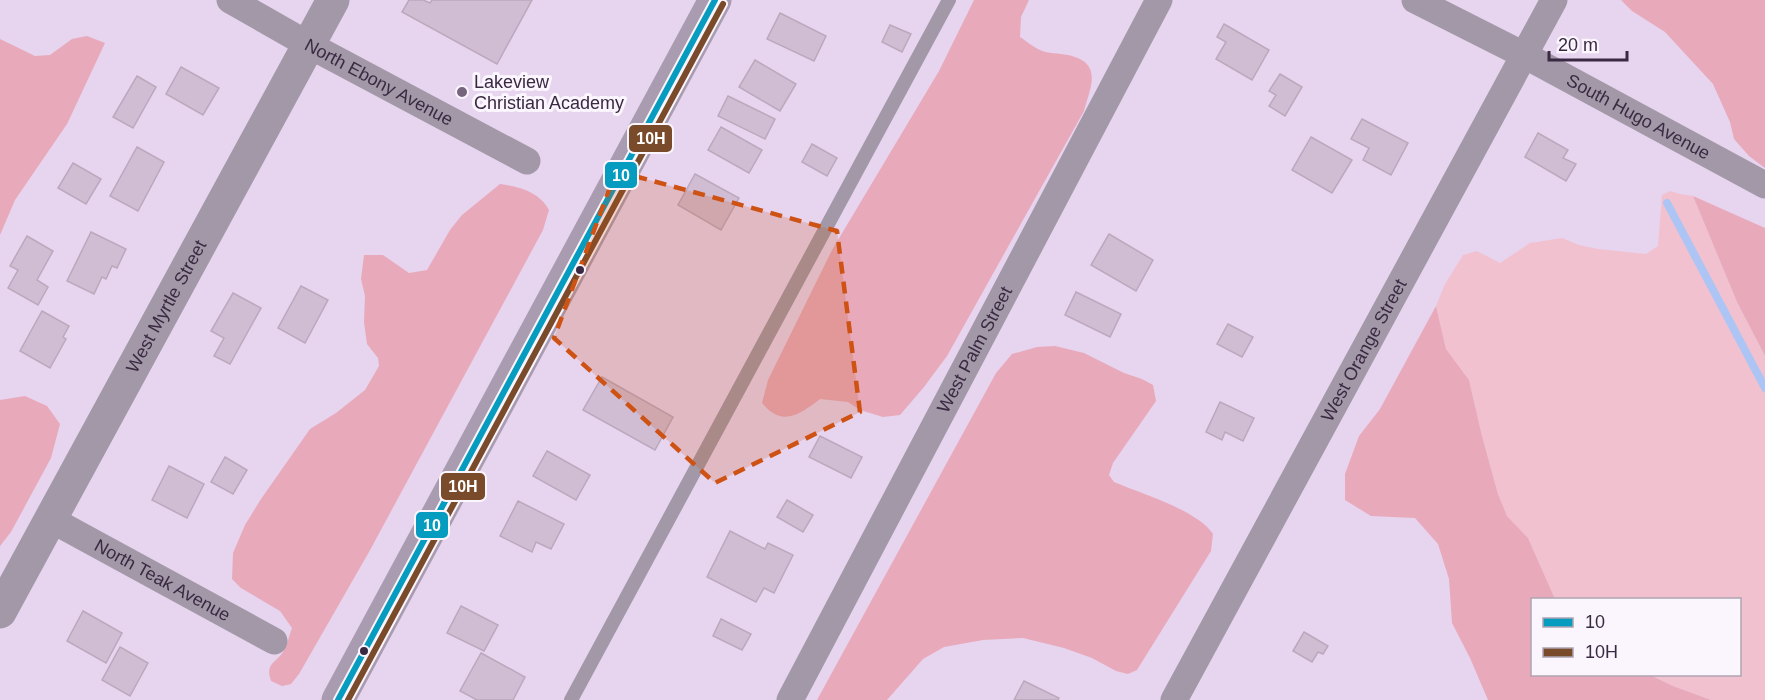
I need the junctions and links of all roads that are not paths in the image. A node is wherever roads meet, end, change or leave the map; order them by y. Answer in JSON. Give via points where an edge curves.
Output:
{"nodes":[{"id":1,"x":230,"y":0,"type":"edge"},
{"id":2,"x":333,"y":0,"type":"edge"},
{"id":3,"x":715,"y":0,"type":"edge"},
{"id":4,"x":949,"y":0,"type":"edge"},
{"id":5,"x":1159,"y":0,"type":"edge"},
{"id":6,"x":1415,"y":0,"type":"edge"},
{"id":7,"x":1554,"y":0,"type":"edge"},
{"id":8,"x":309,"y":45,"type":"junction"},
{"id":9,"x":1524,"y":55,"type":"junction"},
{"id":10,"x":527,"y":160,"type":"dead end"},
{"id":11,"x":1765,"y":185,"type":"edge"},
{"id":12,"x":50,"y":519,"type":"junction"},
{"id":13,"x":0,"y":612,"type":"edge"},
{"id":14,"x":274,"y":641,"type":"dead end"},
{"id":15,"x":338,"y":700,"type":"edge"},
{"id":16,"x":571,"y":700,"type":"edge"},
{"id":17,"x":789,"y":700,"type":"edge"},
{"id":18,"x":1173,"y":700,"type":"edge"}],
"edges":[{"from":1,"to":8,"type":"street","name":"North Ebony Avenue"},
{"from":2,"to":8,"type":"street","name":"West Myrtle Street"},
{"from":3,"to":15,"type":"highway"},
{"from":4,"to":16,"type":"lane"},
{"from":5,"to":17,"type":"street","name":"West Palm Street"},
{"from":6,"to":9,"type":"street","name":"South Hugo Avenue"},
{"from":7,"to":9,"type":"street","name":"West Orange Street"},
{"from":8,"to":10,"type":"street","name":"North Ebony Avenue"},
{"from":8,"to":12,"type":"street","name":"West Myrtle Street"},
{"from":9,"to":11,"type":"street","name":"South Hugo Avenue"},
{"from":9,"to":18,"type":"street","name":"West Orange Street"},
{"from":12,"to":13,"type":"street","name":"West Myrtle Street"},
{"from":12,"to":14,"type":"street","name":"North Teak Avenue"}]}
